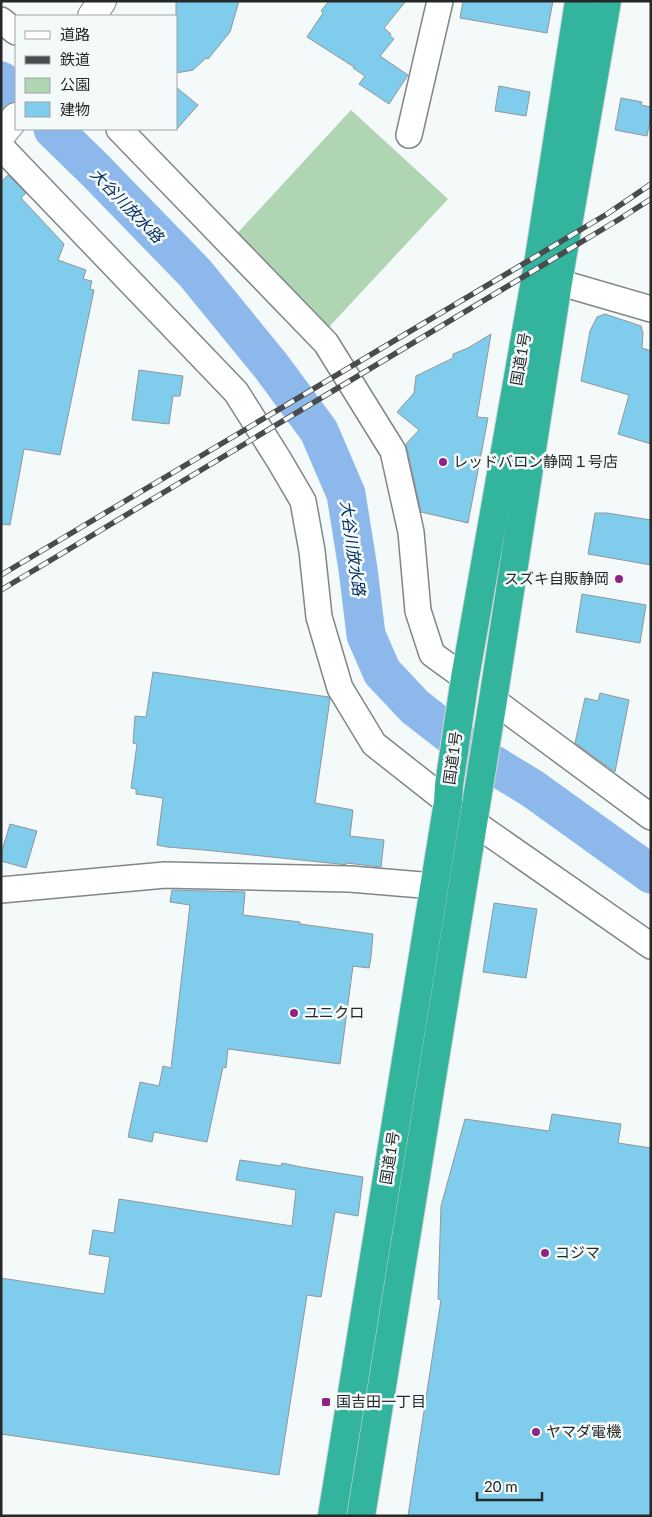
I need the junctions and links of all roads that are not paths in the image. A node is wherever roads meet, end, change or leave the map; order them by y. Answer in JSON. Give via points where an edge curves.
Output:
{"nodes":[{"id":1,"x":102,"y":1,"type":"edge"},
{"id":2,"x":440,"y":1,"type":"edge"},
{"id":3,"x":579,"y":1,"type":"edge"},
{"id":4,"x":607,"y":1,"type":"edge"},
{"id":5,"x":93,"y":15,"type":"edge"},
{"id":6,"x":1,"y":20,"type":"edge"},
{"id":7,"x":15,"y":31,"type":"edge"},
{"id":8,"x":15,"y":118,"type":"edge"},
{"id":9,"x":120,"y":130,"type":"edge"},
{"id":10,"x":1,"y":135,"type":"edge"},
{"id":11,"x":409,"y":136,"type":"dead end"},
{"id":12,"x":1,"y":147,"type":"edge"},
{"id":13,"x":558,"y":282,"type":"junction"},
{"id":14,"x":651,"y":309,"type":"edge"},
{"id":15,"x":464,"y":684,"type":"junction"},
{"id":16,"x":492,"y":706,"type":"junction"},
{"id":17,"x":448,"y":793,"type":"junction"},
{"id":18,"x":474,"y":812,"type":"junction"},
{"id":19,"x":651,"y":817,"type":"edge"},
{"id":20,"x":434,"y":886,"type":"junction"},
{"id":21,"x":1,"y":890,"type":"edge"},
{"id":22,"x":651,"y":946,"type":"edge"},
{"id":23,"x":332,"y":1516,"type":"edge"},
{"id":24,"x":361,"y":1516,"type":"edge"}],
"edges":[{"from":1,"to":5,"type":"street"},
{"from":2,"to":11,"type":"street"},
{"from":3,"to":15,"type":"highway","name":"国道1号","via":[[539,258]]},
{"from":4,"to":13,"type":"highway","name":"国道1号"},
{"from":6,"to":7,"type":"street"},
{"from":8,"to":10,"type":"street"},
{"from":9,"to":15,"type":"street","via":[[326,343],[393,451],[412,532],[418,611],[432,654]]},
{"from":12,"to":17,"type":"street","via":[[236,392],[303,501],[319,617],[340,688],[374,744]]},
{"from":13,"to":14,"type":"street"},
{"from":13,"to":16,"type":"highway","name":"国道1号"},
{"from":15,"to":17,"type":"highway","name":"国道1号"},
{"from":16,"to":18,"type":"highway","name":"国道1号"},
{"from":16,"to":19,"type":"street"},
{"from":17,"to":18,"type":"street"},
{"from":17,"to":20,"type":"highway","name":"国道1号"},
{"from":18,"to":22,"type":"street"},
{"from":18,"to":24,"type":"highway","name":"国道1号"},
{"from":20,"to":21,"type":"street","via":[[350,879],[165,875]]},
{"from":20,"to":23,"type":"highway","name":"国道1号"}]}
